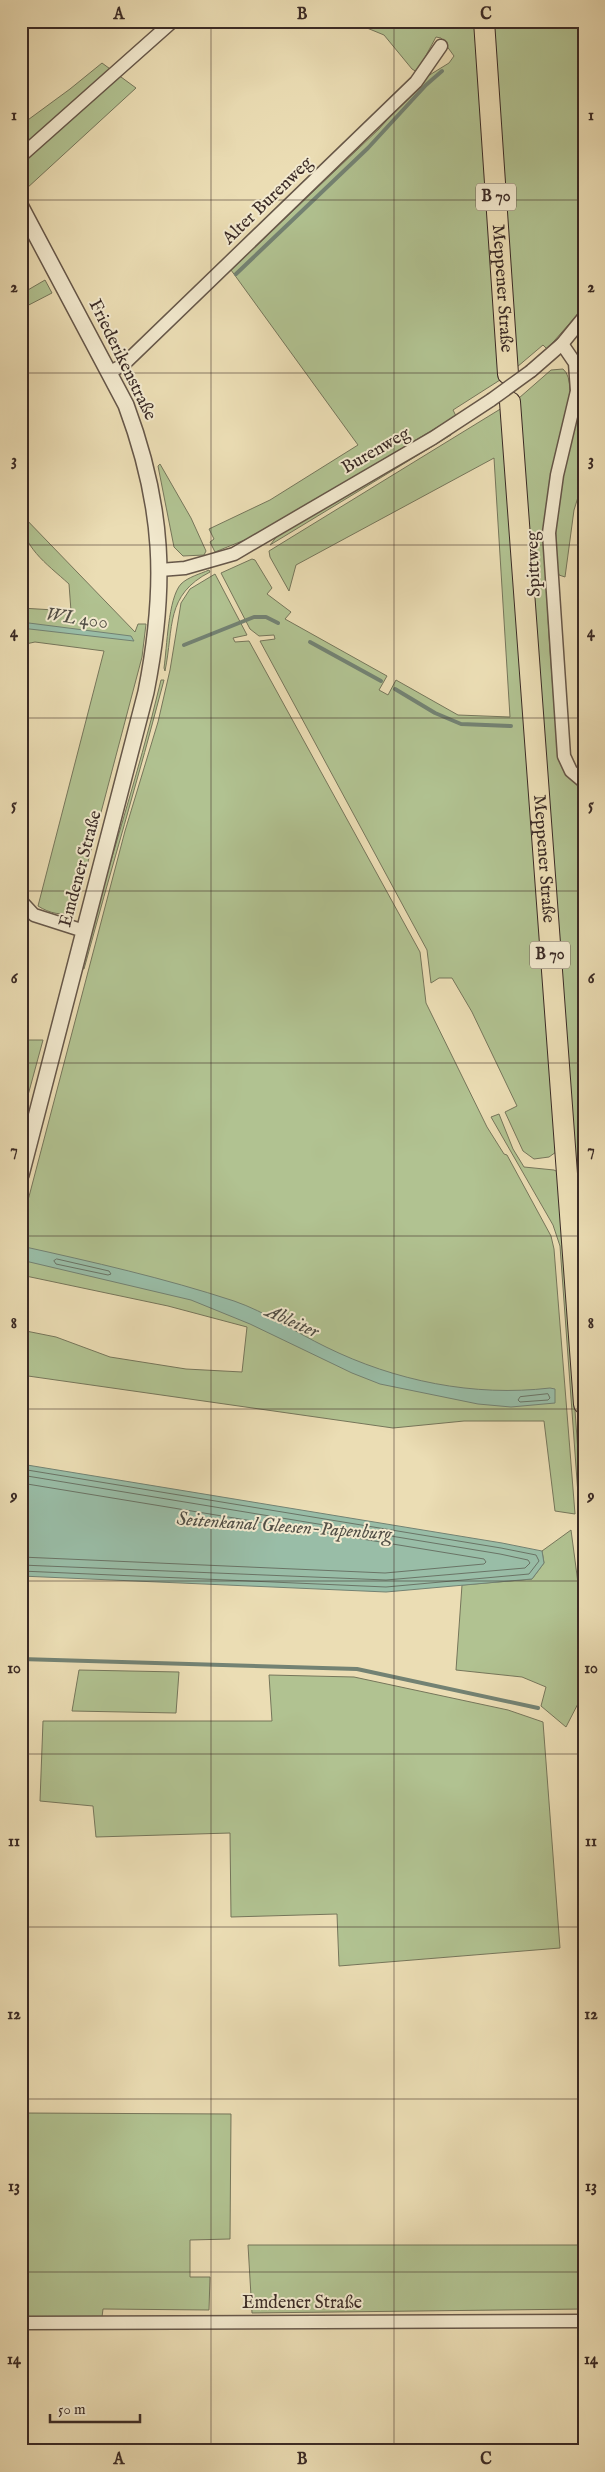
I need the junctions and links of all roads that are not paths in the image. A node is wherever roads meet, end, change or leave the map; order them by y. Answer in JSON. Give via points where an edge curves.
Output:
{"nodes":[{"id":1,"x":173,"y":21,"type":"edge"},
{"id":2,"x":484,"y":21,"type":"edge"},
{"id":3,"x":441,"y":46,"type":"dead end"},
{"id":4,"x":24,"y":151,"type":"edge"},
{"id":5,"x":21,"y":207,"type":"edge"},
{"id":6,"x":584,"y":317,"type":"edge"},
{"id":7,"x":562,"y":344,"type":"junction"},
{"id":8,"x":110,"y":372,"type":"junction"},
{"id":9,"x":508,"y":374,"type":"dead end"},
{"id":10,"x":500,"y":401,"type":"junction"},
{"id":11,"x":160,"y":570,"type":"junction"},
{"id":12,"x":584,"y":782,"type":"edge"},
{"id":13,"x":21,"y":901,"type":"edge"},
{"id":14,"x":84,"y":931,"type":"junction"},
{"id":15,"x":21,"y":1175,"type":"edge"},
{"id":16,"x":584,"y":1404,"type":"edge"},
{"id":17,"x":584,"y":2321,"type":"edge"},
{"id":18,"x":21,"y":2323,"type":"edge"}],
"edges":[{"from":1,"to":4,"type":"street"},
{"from":2,"to":9,"type":"main road","name":"Meppener Straße","number":"B 70"},
{"from":3,"to":8,"type":"street","name":"Alter Burenweg","via":[[416,82],[123,365]]},
{"from":5,"to":8,"type":"street","name":"Friederikenstraße"},
{"from":6,"to":7,"type":"street","name":"Burenweg"},
{"from":7,"to":10,"type":"street","name":"Burenweg","bridge":true},
{"from":7,"to":12,"type":"street","name":"Spittweg","via":[[575,363],[577,391],[557,475],[549,532],[564,756],[571,771]]},
{"from":8,"to":11,"type":"street","name":"Friederikenstraße","via":[[138,438],[148,476],[156,513]]},
{"from":10,"to":11,"type":"street","name":"Burenweg","via":[[234,554],[185,568]]},
{"from":10,"to":16,"type":"main road","name":"Meppener Straße","number":"B 70"},
{"from":11,"to":14,"type":"street","name":"Emdener Straße","via":[[156,639],[146,692]]},
{"from":13,"to":14,"type":"street","via":[[34,915]]},
{"from":14,"to":15,"type":"street","name":"Emdener Straße"},
{"from":17,"to":18,"type":"street","name":"Emdener Straße"}]}
